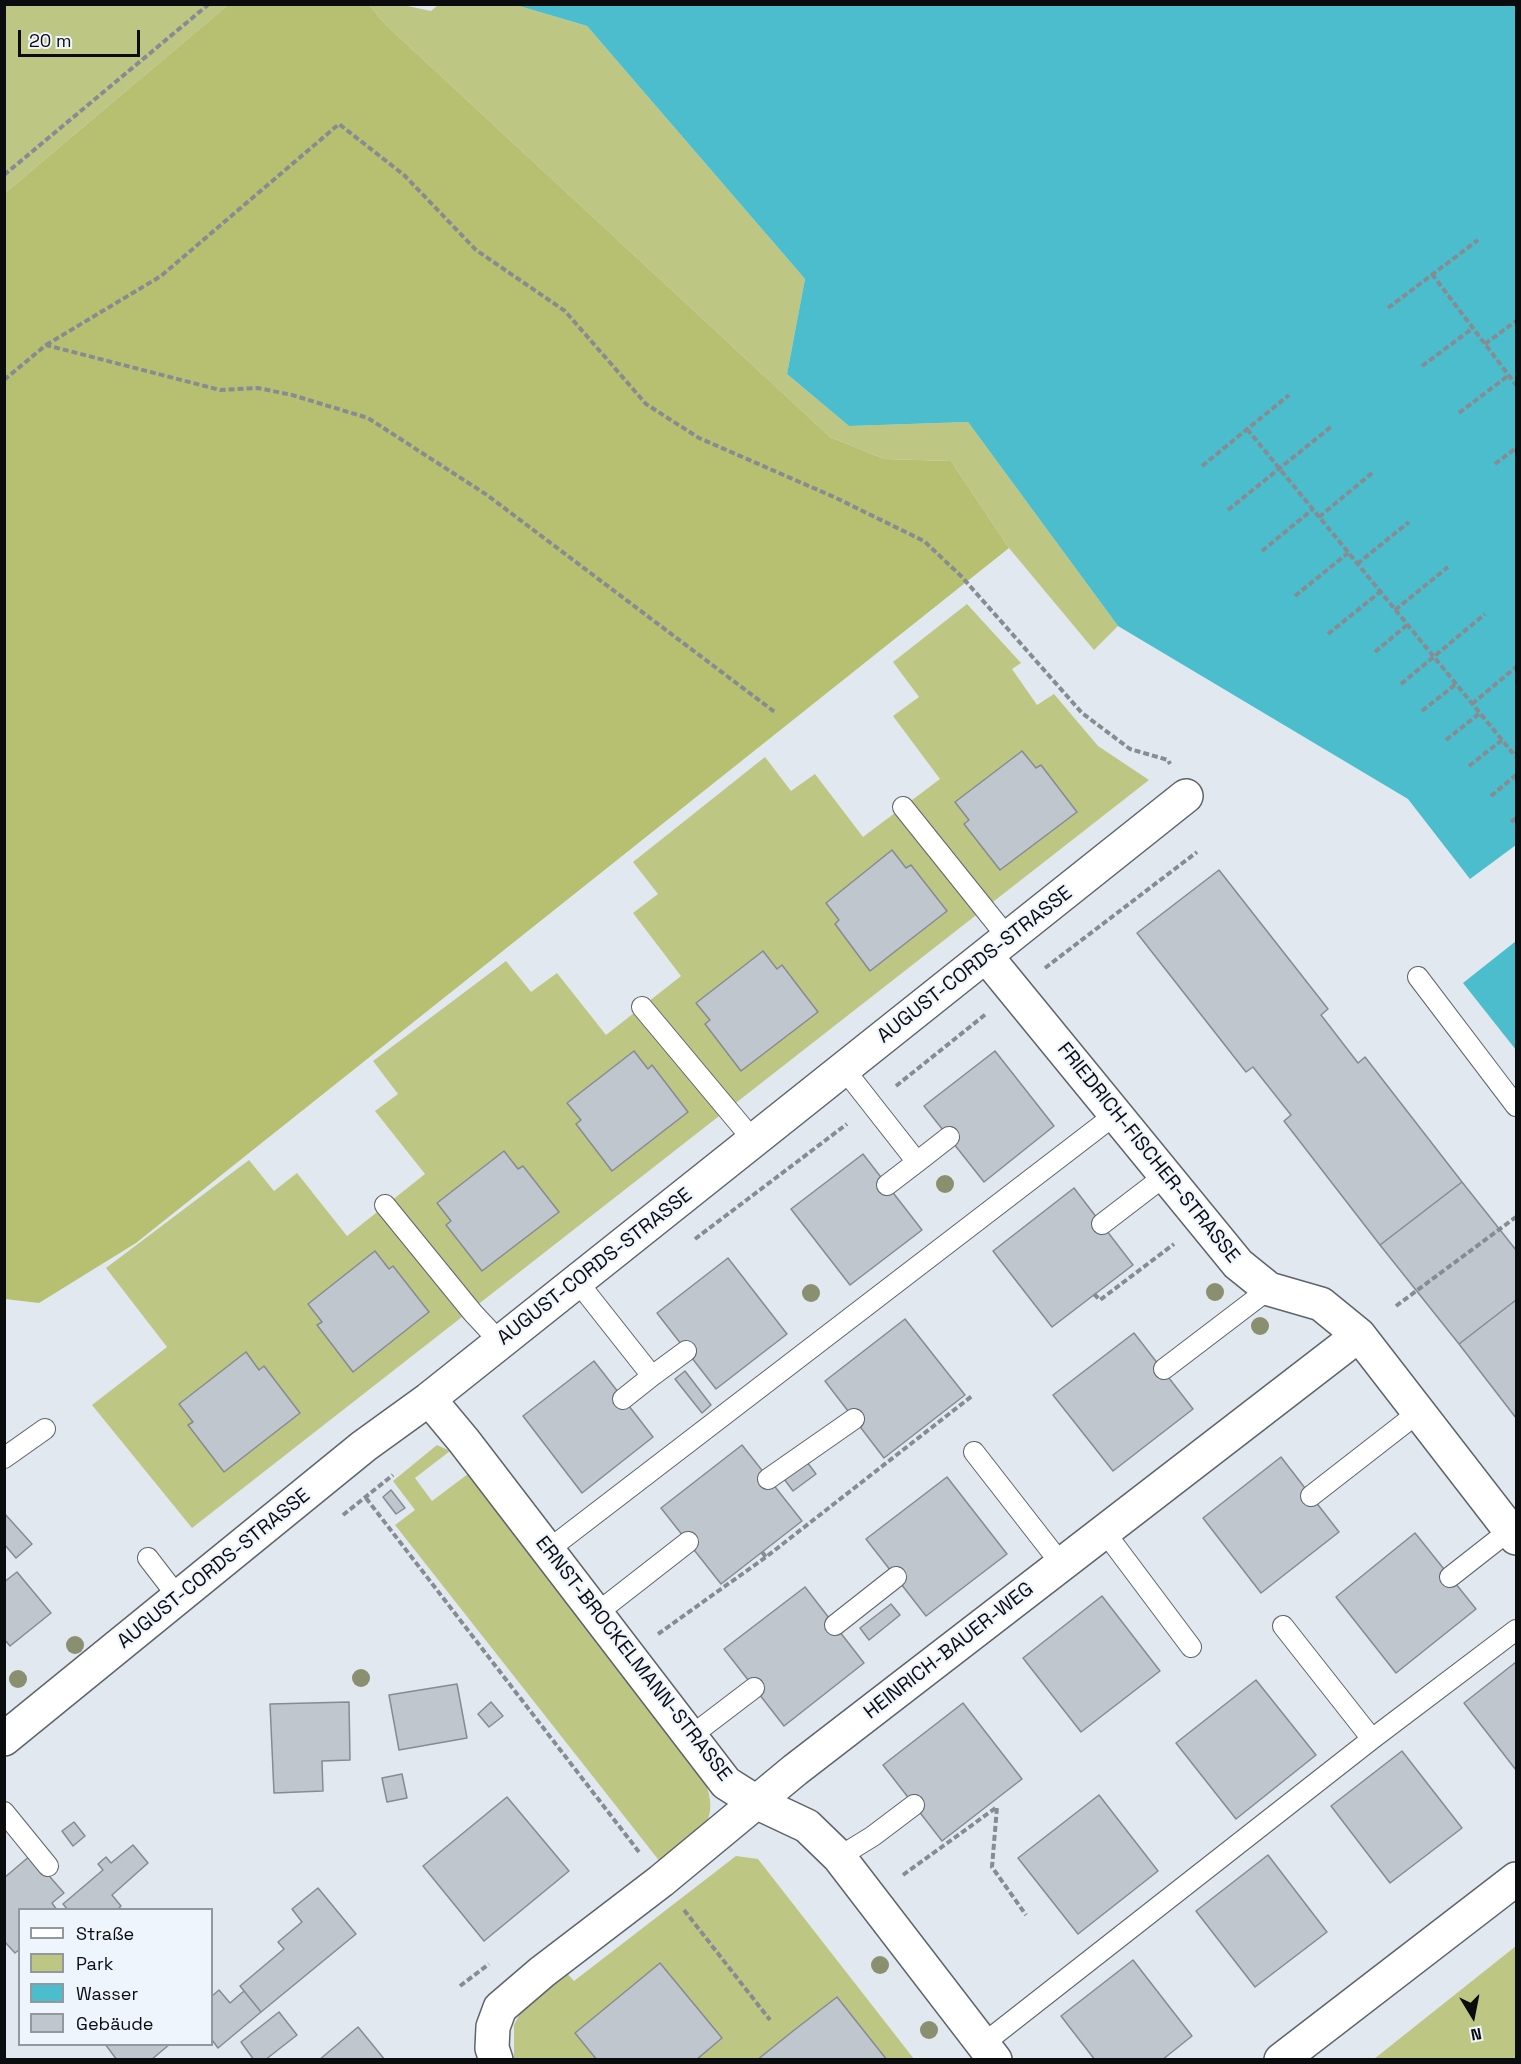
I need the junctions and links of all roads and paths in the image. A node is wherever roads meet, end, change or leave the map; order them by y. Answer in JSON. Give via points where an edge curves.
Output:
{"nodes":[{"id":1,"x":209,"y":4,"type":"edge"},
{"id":2,"x":4,"y":175,"type":"edge"},
{"id":3,"x":1478,"y":240,"type":"dead end"},
{"id":4,"x":1432,"y":274,"type":"junction"},
{"id":5,"x":1388,"y":308,"type":"dead end"},
{"id":6,"x":1516,"y":321,"type":"edge"},
{"id":7,"x":1473,"y":328,"type":"junction"},
{"id":8,"x":1485,"y":344,"type":"junction"},
{"id":9,"x":46,"y":345,"type":"junction"},
{"id":10,"x":1422,"y":366,"type":"dead end"},
{"id":11,"x":1509,"y":375,"type":"junction"},
{"id":12,"x":4,"y":380,"type":"edge"},
{"id":13,"x":1516,"y":385,"type":"edge"},
{"id":14,"x":1288,"y":395,"type":"dead end"},
{"id":15,"x":1459,"y":413,"type":"dead end"},
{"id":16,"x":1332,"y":426,"type":"dead end"},
{"id":17,"x":1247,"y":429,"type":"junction"},
{"id":18,"x":1516,"y":448,"type":"edge"},
{"id":19,"x":1495,"y":464,"type":"dead end"},
{"id":20,"x":1202,"y":466,"type":"dead end"},
{"id":21,"x":1279,"y":468,"type":"junction"},
{"id":22,"x":1372,"y":473,"type":"dead end"},
{"id":23,"x":1313,"y":509,"type":"junction"},
{"id":24,"x":1228,"y":510,"type":"dead end"},
{"id":25,"x":1319,"y":517,"type":"junction"},
{"id":26,"x":1409,"y":522,"type":"dead end"},
{"id":27,"x":1262,"y":551,"type":"dead end"},
{"id":28,"x":1348,"y":553,"type":"junction"},
{"id":29,"x":1357,"y":564,"type":"junction"},
{"id":30,"x":1448,"y":567,"type":"dead end"},
{"id":31,"x":1380,"y":592,"type":"junction"},
{"id":32,"x":1295,"y":596,"type":"dead end"},
{"id":33,"x":1395,"y":610,"type":"junction"},
{"id":34,"x":1485,"y":614,"type":"dead end"},
{"id":35,"x":1407,"y":625,"type":"junction"},
{"id":36,"x":1328,"y":634,"type":"dead end"},
{"id":37,"x":1375,"y":652,"type":"dead end"},
{"id":38,"x":1434,"y":657,"type":"junction"},
{"id":39,"x":1516,"y":667,"type":"edge"},
{"id":40,"x":1401,"y":684,"type":"dead end"},
{"id":41,"x":1456,"y":684,"type":"junction"},
{"id":42,"x":1472,"y":704,"type":"junction"},
{"id":43,"x":1422,"y":711,"type":"dead end"},
{"id":44,"x":776,"y":713,"type":"dead end"},
{"id":45,"x":1480,"y":713,"type":"junction"},
{"id":46,"x":1446,"y":740,"type":"dead end"},
{"id":47,"x":1502,"y":740,"type":"junction"},
{"id":48,"x":1516,"y":747,"type":"edge"},
{"id":49,"x":1511,"y":751,"type":"junction"},
{"id":50,"x":1516,"y":758,"type":"edge"},
{"id":51,"x":1168,"y":760,"type":"dead end"},
{"id":52,"x":1469,"y":766,"type":"dead end"},
{"id":53,"x":1516,"y":775,"type":"edge"},
{"id":54,"x":1186,"y":796,"type":"dead end"},
{"id":55,"x":1491,"y":796,"type":"dead end"},
{"id":56,"x":903,"y":807,"type":"dead end"},
{"id":57,"x":1516,"y":818,"type":"edge"},
{"id":58,"x":1511,"y":822,"type":"dead end"},
{"id":59,"x":1197,"y":852,"type":"dead end"},
{"id":60,"x":997,"y":947,"type":"junction"},
{"id":61,"x":1037,"y":974,"type":"dead end"},
{"id":62,"x":1418,"y":977,"type":"dead end"},
{"id":63,"x":642,"y":1007,"type":"dead end"},
{"id":64,"x":994,"y":1007,"type":"dead end"},
{"id":65,"x":844,"y":1069,"type":"junction"},
{"id":66,"x":872,"y":1105,"type":"junction"},
{"id":67,"x":1516,"y":1106,"type":"edge"},
{"id":68,"x":1116,"y":1114,"type":"junction"},
{"id":69,"x":949,"y":1137,"type":"dead end"},
{"id":70,"x":754,"y":1141,"type":"junction"},
{"id":71,"x":916,"y":1162,"type":"junction"},
{"id":72,"x":1166,"y":1175,"type":"junction"},
{"id":73,"x":887,"y":1185,"type":"dead end"},
{"id":74,"x":385,"y":1205,"type":"dead end"},
{"id":75,"x":1516,"y":1217,"type":"edge"},
{"id":76,"x":1203,"y":1222,"type":"junction"},
{"id":77,"x":1102,"y":1224,"type":"dead end"},
{"id":78,"x":694,"y":1240,"type":"dead end"},
{"id":79,"x":577,"y":1281,"type":"junction"},
{"id":80,"x":1269,"y":1289,"type":"junction"},
{"id":81,"x":1095,"y":1294,"type":"dead end"},
{"id":82,"x":1396,"y":1306,"type":"dead end"},
{"id":83,"x":1359,"y":1335,"type":"junction"},
{"id":84,"x":500,"y":1342,"type":"junction"},
{"id":85,"x":686,"y":1351,"type":"dead end"},
{"id":86,"x":1164,"y":1369,"type":"dead end"},
{"id":87,"x":652,"y":1377,"type":"junction"},
{"id":88,"x":972,"y":1396,"type":"dead end"},
{"id":89,"x":429,"y":1399,"type":"junction"},
{"id":90,"x":623,"y":1399,"type":"dead end"},
{"id":91,"x":1419,"y":1412,"type":"junction"},
{"id":92,"x":854,"y":1419,"type":"dead end"},
{"id":93,"x":45,"y":1429,"type":"dead end"},
{"id":94,"x":974,"y":1452,"type":"dead end"},
{"id":95,"x":4,"y":1458,"type":"edge"},
{"id":96,"x":768,"y":1479,"type":"dead end"},
{"id":97,"x":1311,"y":1496,"type":"dead end"},
{"id":98,"x":366,"y":1498,"type":"dead end"},
{"id":99,"x":1104,"y":1531,"type":"junction"},
{"id":100,"x":1513,"y":1534,"type":"edge"},
{"id":101,"x":688,"y":1542,"type":"dead end"},
{"id":102,"x":548,"y":1550,"type":"junction"},
{"id":103,"x":762,"y":1552,"type":"dead end"},
{"id":104,"x":766,"y":1557,"type":"junction"},
{"id":105,"x":148,"y":1558,"type":"dead end"},
{"id":106,"x":1062,"y":1565,"type":"junction"},
{"id":107,"x":896,"y":1577,"type":"dead end"},
{"id":108,"x":1450,"y":1577,"type":"dead end"},
{"id":109,"x":178,"y":1597,"type":"junction"},
{"id":110,"x":597,"y":1613,"type":"junction"},
{"id":111,"x":835,"y":1625,"type":"dead end"},
{"id":112,"x":1283,"y":1626,"type":"dead end"},
{"id":113,"x":1516,"y":1630,"type":"edge"},
{"id":114,"x":1191,"y":1647,"type":"dead end"},
{"id":115,"x":628,"y":1655,"type":"junction"},
{"id":116,"x":754,"y":1688,"type":"dead end"},
{"id":117,"x":691,"y":1736,"type":"junction"},
{"id":118,"x":4,"y":1739,"type":"edge"},
{"id":119,"x":1372,"y":1739,"type":"junction"},
{"id":120,"x":756,"y":1802,"type":"junction"},
{"id":121,"x":914,"y":1805,"type":"dead end"},
{"id":122,"x":4,"y":1812,"type":"edge"},
{"id":123,"x":839,"y":1857,"type":"junction"},
{"id":124,"x":48,"y":1866,"type":"dead end"},
{"id":125,"x":903,"y":1875,"type":"dead end"},
{"id":126,"x":1516,"y":1879,"type":"edge"},
{"id":127,"x":661,"y":1881,"type":"junction"},
{"id":128,"x":1026,"y":1915,"type":"dead end"},
{"id":129,"x":770,"y":2020,"type":"dead end"},
{"id":130,"x":989,"y":2052,"type":"edge"},
{"id":131,"x":496,"y":2060,"type":"edge"},
{"id":132,"x":1281,"y":2060,"type":"edge"}],
"edges":[{"from":1,"to":2,"type":"path"},
{"from":3,"to":4,"type":"path"},
{"from":4,"to":5,"type":"path"},
{"from":4,"to":7,"type":"path"},
{"from":6,"to":8,"type":"path"},
{"from":7,"to":8,"type":"path"},
{"from":7,"to":10,"type":"path"},
{"from":8,"to":11,"type":"path"},
{"from":9,"to":12,"type":"path"},
{"from":9,"to":44,"type":"path","via":[[220,390],[258,388],[292,395],[368,418],[487,495]]},
{"from":9,"to":51,"type":"path","via":[[161,276],[339,124],[404,175],[476,250],[565,311],[646,404],[699,438],[924,541],[961,576],[1082,713],[1130,749]]},
{"from":11,"to":13,"type":"path"},
{"from":11,"to":15,"type":"path"},
{"from":14,"to":17,"type":"path"},
{"from":16,"to":21,"type":"path"},
{"from":17,"to":20,"type":"path"},
{"from":17,"to":21,"type":"path"},
{"from":18,"to":19,"type":"path"},
{"from":21,"to":23,"type":"path"},
{"from":21,"to":24,"type":"path"},
{"from":22,"to":25,"type":"path"},
{"from":23,"to":25,"type":"path"},
{"from":23,"to":27,"type":"path"},
{"from":25,"to":28,"type":"path"},
{"from":26,"to":29,"type":"path"},
{"from":28,"to":29,"type":"path"},
{"from":28,"to":32,"type":"path"},
{"from":29,"to":31,"type":"path"},
{"from":30,"to":33,"type":"path"},
{"from":31,"to":33,"type":"path"},
{"from":31,"to":36,"type":"path"},
{"from":33,"to":35,"type":"path"},
{"from":34,"to":38,"type":"path"},
{"from":35,"to":37,"type":"path"},
{"from":35,"to":38,"type":"path"},
{"from":38,"to":40,"type":"path"},
{"from":38,"to":41,"type":"path"},
{"from":39,"to":42,"type":"path"},
{"from":41,"to":42,"type":"path"},
{"from":41,"to":43,"type":"path"},
{"from":42,"to":45,"type":"path"},
{"from":45,"to":46,"type":"path"},
{"from":45,"to":47,"type":"path"},
{"from":47,"to":49,"type":"path"},
{"from":47,"to":52,"type":"path"},
{"from":48,"to":49,"type":"path"},
{"from":49,"to":50,"type":"path"},
{"from":53,"to":55,"type":"path"},
{"from":54,"to":60,"type":"street","name":"AUGUST-CORDS-STRASSE"},
{"from":56,"to":60,"type":"lane"},
{"from":57,"to":58,"type":"path"},
{"from":59,"to":61,"type":"path"},
{"from":60,"to":65,"type":"street","name":"AUGUST-CORDS-STRASSE"},
{"from":60,"to":68,"type":"street","name":"FRIEDRICH-FISCHER-STRASSE"},
{"from":62,"to":67,"type":"lane"},
{"from":63,"to":70,"type":"lane"},
{"from":64,"to":66,"type":"path"},
{"from":65,"to":66,"type":"lane"},
{"from":65,"to":70,"type":"street","name":"AUGUST-CORDS-STRASSE"},
{"from":66,"to":71,"type":"lane"},
{"from":66,"to":78,"type":"path"},
{"from":68,"to":72,"type":"street","name":"FRIEDRICH-FISCHER-STRASSE"},
{"from":68,"to":102,"type":"lane"},
{"from":69,"to":71,"type":"lane"},
{"from":70,"to":79,"type":"street","name":"AUGUST-CORDS-STRASSE"},
{"from":71,"to":73,"type":"lane"},
{"from":72,"to":76,"type":"street","name":"FRIEDRICH-FISCHER-STRASSE"},
{"from":72,"to":77,"type":"lane"},
{"from":74,"to":84,"type":"lane"},
{"from":75,"to":82,"type":"path"},
{"from":76,"to":80,"type":"street","name":"FRIEDRICH-FISCHER-STRASSE","via":[[1238,1264]]},
{"from":76,"to":81,"type":"path","via":[[1100,1300]]},
{"from":79,"to":84,"type":"street","name":"AUGUST-CORDS-STRASSE"},
{"from":79,"to":87,"type":"lane"},
{"from":80,"to":83,"type":"street","name":"FRIEDRICH-FISCHER-STRASSE","via":[[1321,1304]]},
{"from":80,"to":86,"type":"lane"},
{"from":83,"to":91,"type":"street","name":"FRIEDRICH-FISCHER-STRASSE"},
{"from":83,"to":99,"type":"street","name":"HEINRICH-BAUER-WEG"},
{"from":84,"to":89,"type":"street","name":"AUGUST-CORDS-STRASSE"},
{"from":85,"to":87,"type":"lane"},
{"from":87,"to":90,"type":"lane"},
{"from":88,"to":104,"type":"path"},
{"from":89,"to":102,"type":"street","name":"ERNST-BROCKELMANN-STRASSE"},
{"from":89,"to":109,"type":"street","name":"AUGUST-CORDS-STRASSE","via":[[364,1446]]},
{"from":91,"to":97,"type":"lane"},
{"from":91,"to":100,"type":"street","name":"FRIEDRICH-FISCHER-STRASSE"},
{"from":92,"to":96,"type":"lane"},
{"from":93,"to":95,"type":"lane"},
{"from":94,"to":106,"type":"lane"},
{"from":98,"to":127,"type":"path"},
{"from":99,"to":106,"type":"street","name":"HEINRICH-BAUER-WEG"},
{"from":99,"to":114,"type":"lane"},
{"from":100,"to":108,"type":"lane"},
{"from":101,"to":110,"type":"lane"},
{"from":102,"to":110,"type":"street","name":"ERNST-BROCKELMANN-STRASSE"},
{"from":103,"to":104,"type":"path"},
{"from":104,"to":115,"type":"path"},
{"from":105,"to":109,"type":"lane"},
{"from":106,"to":120,"type":"street","name":"HEINRICH-BAUER-WEG"},
{"from":107,"to":111,"type":"lane"},
{"from":109,"to":118,"type":"street","name":"AUGUST-CORDS-STRASSE"},
{"from":110,"to":115,"type":"street","name":"ERNST-BROCKELMANN-STRASSE"},
{"from":112,"to":119,"type":"lane"},
{"from":113,"to":119,"type":"lane"},
{"from":115,"to":117,"type":"street","name":"ERNST-BROCKELMANN-STRASSE"},
{"from":116,"to":117,"type":"lane"},
{"from":117,"to":120,"type":"street","name":"ERNST-BROCKELMANN-STRASSE","via":[[726,1783]]},
{"from":119,"to":130,"type":"lane"},
{"from":120,"to":123,"type":"street","name":"ERNST-BROCKELMANN-STRASSE","via":[[807,1826]]},
{"from":120,"to":127,"type":"street","name":"HEINRICH-BAUER-WEG"},
{"from":121,"to":123,"type":"lane"},
{"from":122,"to":124,"type":"lane"},
{"from":123,"to":130,"type":"street","name":"ERNST-BROCKELMANN-STRASSE"},
{"from":125,"to":128,"type":"path","via":[[997,1807],[992,1868]]},
{"from":126,"to":132,"type":"street"},
{"from":127,"to":129,"type":"path"},
{"from":127,"to":131,"type":"street","name":"HEINRICH-BAUER-WEG","via":[[500,2008],[493,2027]]}]}
